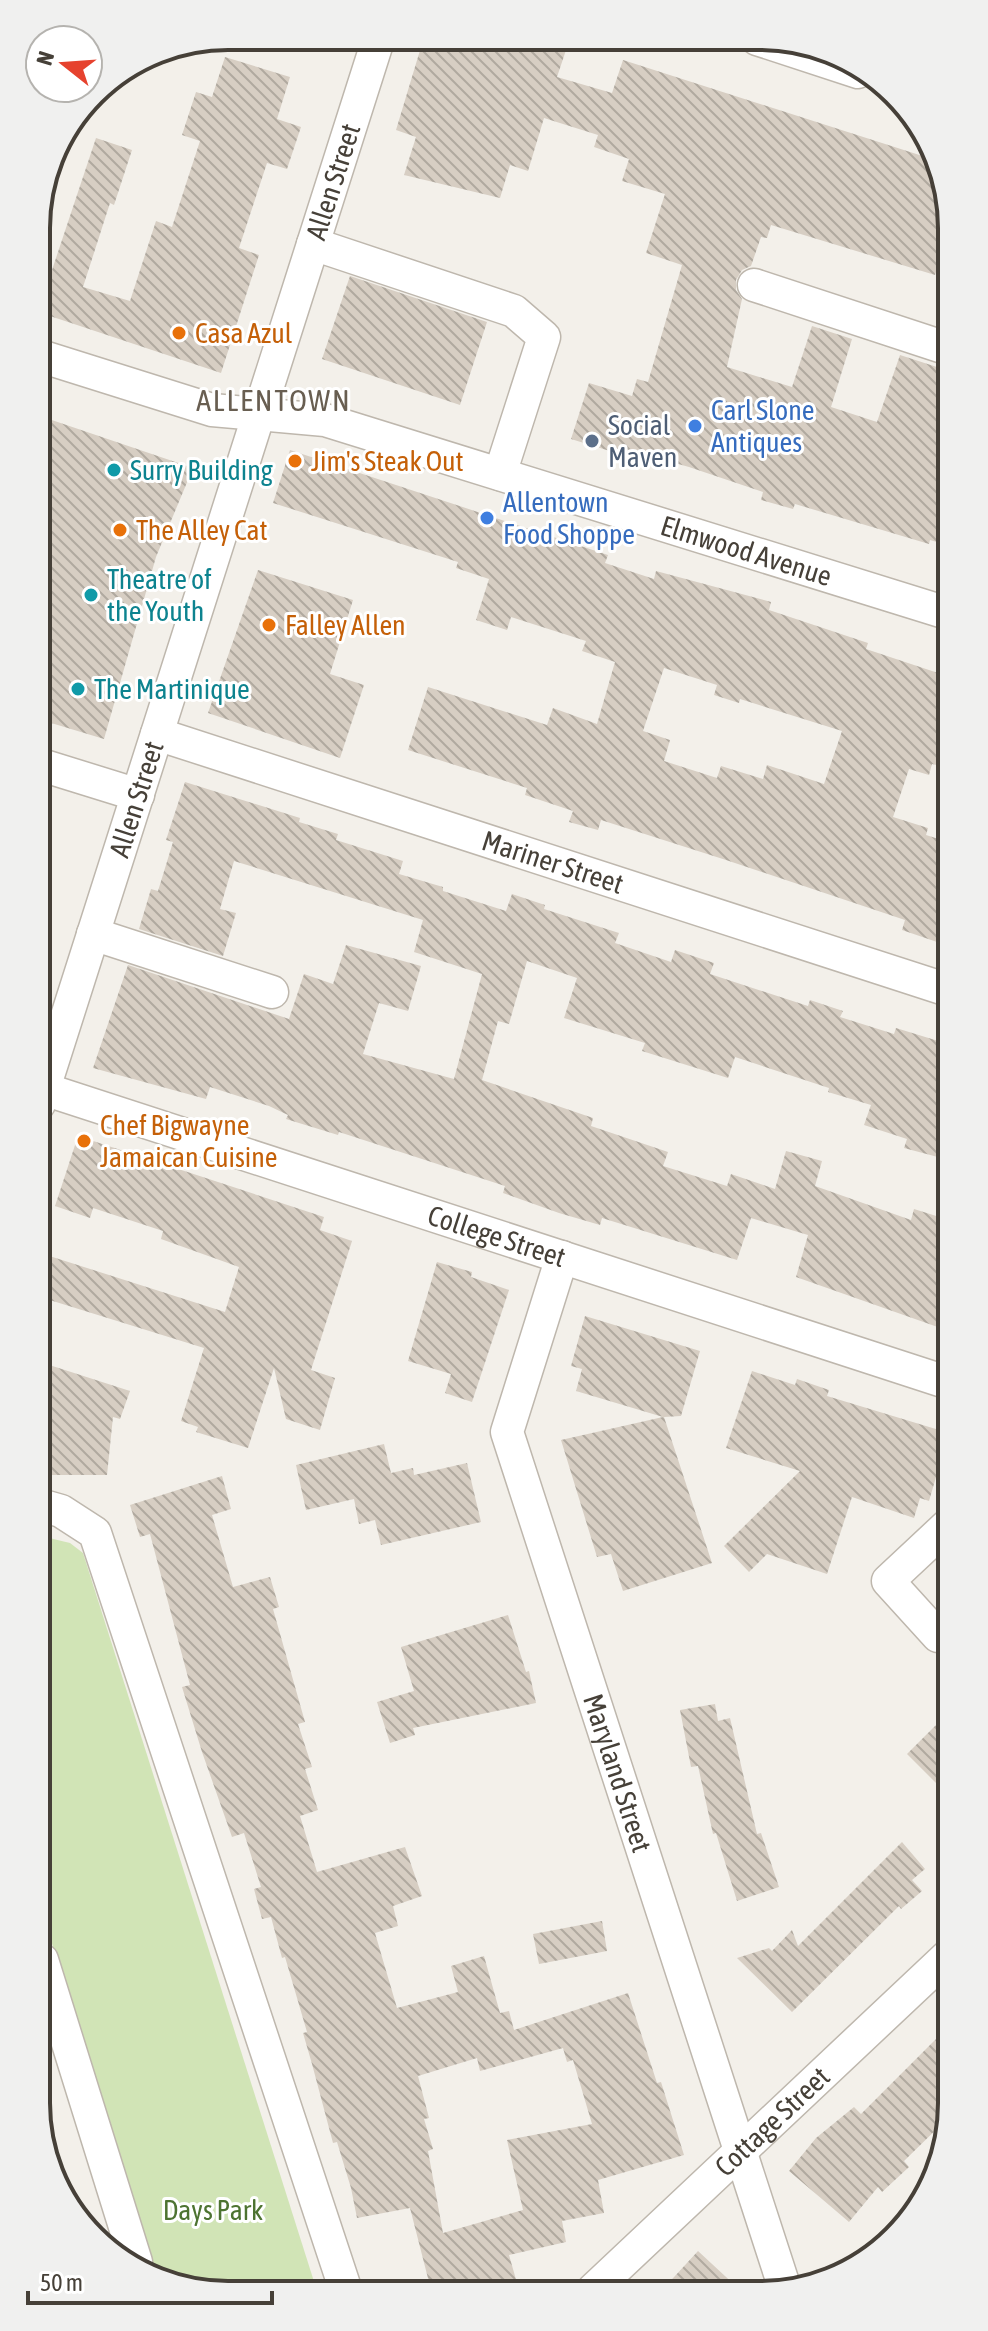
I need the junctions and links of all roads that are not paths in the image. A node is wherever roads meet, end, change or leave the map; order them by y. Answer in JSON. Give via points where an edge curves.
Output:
{"nodes":[{"id":1,"x":375,"y":50,"type":"edge"},
{"id":2,"x":313,"y":244,"type":"junction"},
{"id":3,"x":754,"y":285,"type":"dead end"},
{"id":4,"x":938,"y":345,"type":"edge"},
{"id":5,"x":50,"y":359,"type":"edge"},
{"id":6,"x":260,"y":413,"type":"junction"},
{"id":7,"x":500,"y":474,"type":"junction"},
{"id":8,"x":938,"y":610,"type":"edge"},
{"id":9,"x":157,"y":734,"type":"junction"},
{"id":10,"x":50,"y":768,"type":"edge"},
{"id":11,"x":138,"y":795,"type":"junction"},
{"id":12,"x":93,"y":934,"type":"junction"},
{"id":13,"x":938,"y":987,"type":"edge"},
{"id":14,"x":272,"y":992,"type":"dead end"},
{"id":15,"x":50,"y":1071,"type":"edge"},
{"id":16,"x":50,"y":1099,"type":"edge"},
{"id":17,"x":562,"y":1257,"type":"junction"},
{"id":18,"x":938,"y":1379,"type":"edge"},
{"id":19,"x":50,"y":1508,"type":"edge"},
{"id":20,"x":938,"y":1534,"type":"edge"},
{"id":21,"x":938,"y":1636,"type":"dead end"},
{"id":22,"x":938,"y":1965,"type":"edge"},
{"id":23,"x":50,"y":1986,"type":"edge"},
{"id":24,"x":741,"y":2150,"type":"junction"},
{"id":25,"x":133,"y":2253,"type":"edge"},
{"id":26,"x":782,"y":2279,"type":"edge"},
{"id":27,"x":343,"y":2281,"type":"edge"},
{"id":28,"x":603,"y":2281,"type":"edge"}],
"edges":[{"from":1,"to":2,"type":"street","name":"Allen Street"},
{"from":2,"to":6,"type":"street","name":"Allen Street"},
{"from":2,"to":7,"type":"street","via":[[514,311],[544,337]]},
{"from":3,"to":4,"type":"street"},
{"from":5,"to":6,"type":"street","name":"Elmwood Avenue","via":[[212,410]]},
{"from":6,"to":7,"type":"street","name":"Elmwood Avenue","via":[[325,420]]},
{"from":6,"to":9,"type":"street","name":"Allen Street"},
{"from":7,"to":8,"type":"street","name":"Elmwood Avenue"},
{"from":9,"to":11,"type":"street","name":"Allen Street"},
{"from":9,"to":13,"type":"street","name":"Mariner Street"},
{"from":10,"to":11,"type":"street"},
{"from":11,"to":12,"type":"street","name":"Allen Street"},
{"from":12,"to":14,"type":"street"},
{"from":12,"to":15,"type":"street","name":"Allen Street"},
{"from":16,"to":17,"type":"street","name":"College Street"},
{"from":17,"to":18,"type":"street","name":"College Street"},
{"from":17,"to":24,"type":"street","name":"Maryland Street","via":[[507,1432]]},
{"from":19,"to":27,"type":"street","via":[[95,1533]]},
{"from":20,"to":21,"type":"street","via":[[888,1581]]},
{"from":22,"to":24,"type":"street","name":"Cottage Street"},
{"from":23,"to":25,"type":"street"},
{"from":24,"to":26,"type":"street","name":"Maryland Street"},
{"from":24,"to":28,"type":"street","name":"Cottage Street"}]}
